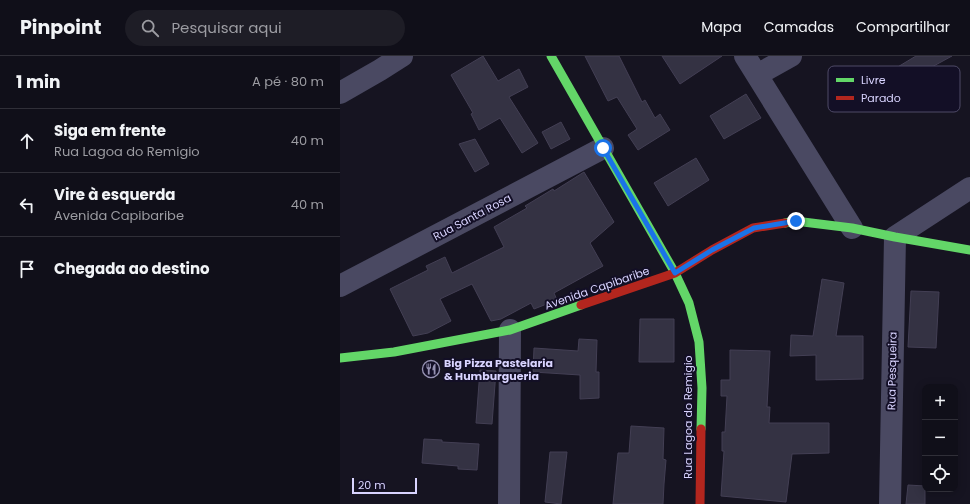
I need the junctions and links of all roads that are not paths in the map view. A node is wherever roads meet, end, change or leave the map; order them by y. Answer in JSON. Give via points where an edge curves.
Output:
{"nodes":[{"id":1,"x":402,"y":56,"type":"edge"},
{"id":2,"x":551,"y":56,"type":"edge"},
{"id":3,"x":745,"y":56,"type":"edge"},
{"id":4,"x":791,"y":56,"type":"edge"},
{"id":5,"x":757,"y":75,"type":"junction"},
{"id":6,"x":340,"y":93,"type":"edge"},
{"id":7,"x":603,"y":148,"type":"junction"},
{"id":8,"x":970,"y":188,"type":"edge"},
{"id":9,"x":852,"y":228,"type":"junction"},
{"id":10,"x":895,"y":238,"type":"junction"},
{"id":11,"x":970,"y":250,"type":"edge"},
{"id":12,"x":675,"y":273,"type":"junction"},
{"id":13,"x":340,"y":286,"type":"edge"},
{"id":14,"x":510,"y":330,"type":"junction"},
{"id":15,"x":340,"y":358,"type":"edge"},
{"id":16,"x":509,"y":504,"type":"edge"},
{"id":17,"x":700,"y":504,"type":"edge"},
{"id":18,"x":890,"y":504,"type":"edge"}],
"edges":[{"from":1,"to":6,"type":"street"},
{"from":2,"to":7,"type":"street","name":"Rua Lagoa do Remigio"},
{"from":3,"to":5,"type":"street"},
{"from":4,"to":5,"type":"street"},
{"from":5,"to":9,"type":"street"},
{"from":7,"to":12,"type":"street","name":"Rua Lagoa do Remigio"},
{"from":7,"to":13,"type":"street","name":"Rua Santa Rosa"},
{"from":8,"to":10,"type":"street"},
{"from":9,"to":10,"type":"street","name":"Avenida Capibaribe"},
{"from":9,"to":12,"type":"street","name":"Avenida Capibaribe","via":[[796,221],[754,228]]},
{"from":10,"to":11,"type":"street","name":"Avenida Capibaribe"},
{"from":10,"to":18,"type":"street","name":"Rua Pesqueira"},
{"from":12,"to":14,"type":"street","name":"Avenida Capibaribe"},
{"from":12,"to":17,"type":"street","name":"Rua Lagoa do Remigio","via":[[689,303],[699,342],[702,388]]},
{"from":14,"to":15,"type":"street","name":"Avenida Capibaribe","via":[[394,352]]},
{"from":14,"to":16,"type":"street"}]}
